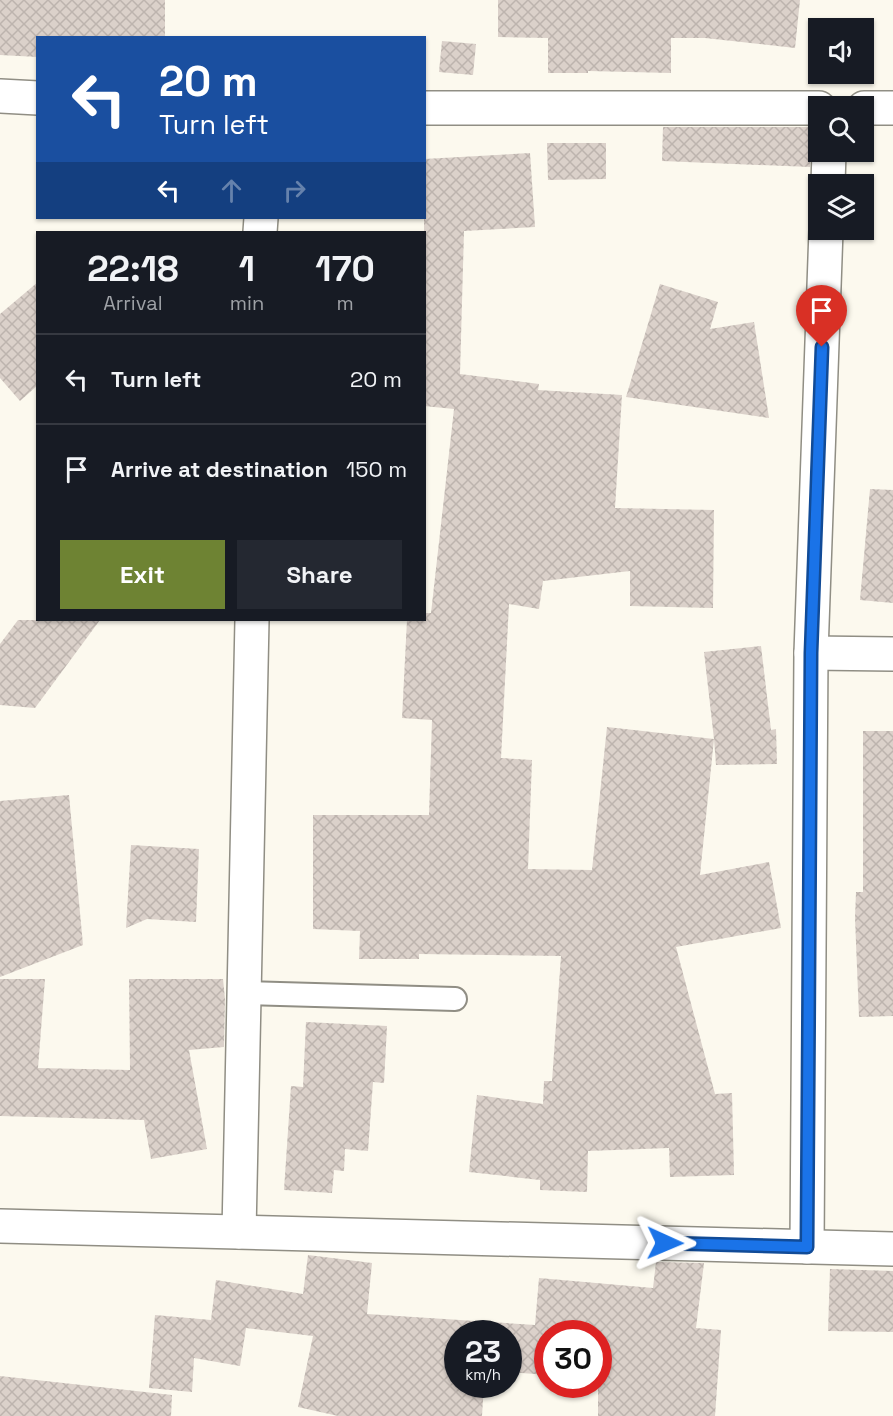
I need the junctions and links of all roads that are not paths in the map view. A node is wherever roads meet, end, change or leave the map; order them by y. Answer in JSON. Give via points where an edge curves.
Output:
{"nodes":[{"id":1,"x":0,"y":96,"type":"edge"},
{"id":2,"x":36,"y":98,"type":"edge"},
{"id":3,"x":426,"y":108,"type":"edge"},
{"id":4,"x":808,"y":108,"type":"edge"},
{"id":5,"x":874,"y":108,"type":"edge"},
{"id":6,"x":893,"y":108,"type":"edge"},
{"id":7,"x":826,"y":240,"type":"edge"},
{"id":8,"x":252,"y":621,"type":"edge"},
{"id":9,"x":811,"y":653,"type":"junction"},
{"id":10,"x":893,"y":654,"type":"edge"},
{"id":11,"x":244,"y":993,"type":"junction"},
{"id":12,"x":455,"y":999,"type":"dead end"},
{"id":13,"x":0,"y":1226,"type":"edge"},
{"id":14,"x":239,"y":1232,"type":"junction"},
{"id":15,"x":807,"y":1247,"type":"junction"},
{"id":16,"x":893,"y":1249,"type":"edge"}],
"edges":[{"from":1,"to":2,"type":"street"},
{"from":3,"to":4,"type":"street"},
{"from":5,"to":6,"type":"street"},
{"from":7,"to":9,"type":"street"},
{"from":8,"to":11,"type":"street"},
{"from":9,"to":10,"type":"street"},
{"from":9,"to":15,"type":"street"},
{"from":11,"to":12,"type":"lane"},
{"from":11,"to":14,"type":"street"},
{"from":13,"to":14,"type":"street"},
{"from":14,"to":15,"type":"street"},
{"from":15,"to":16,"type":"street"}]}
